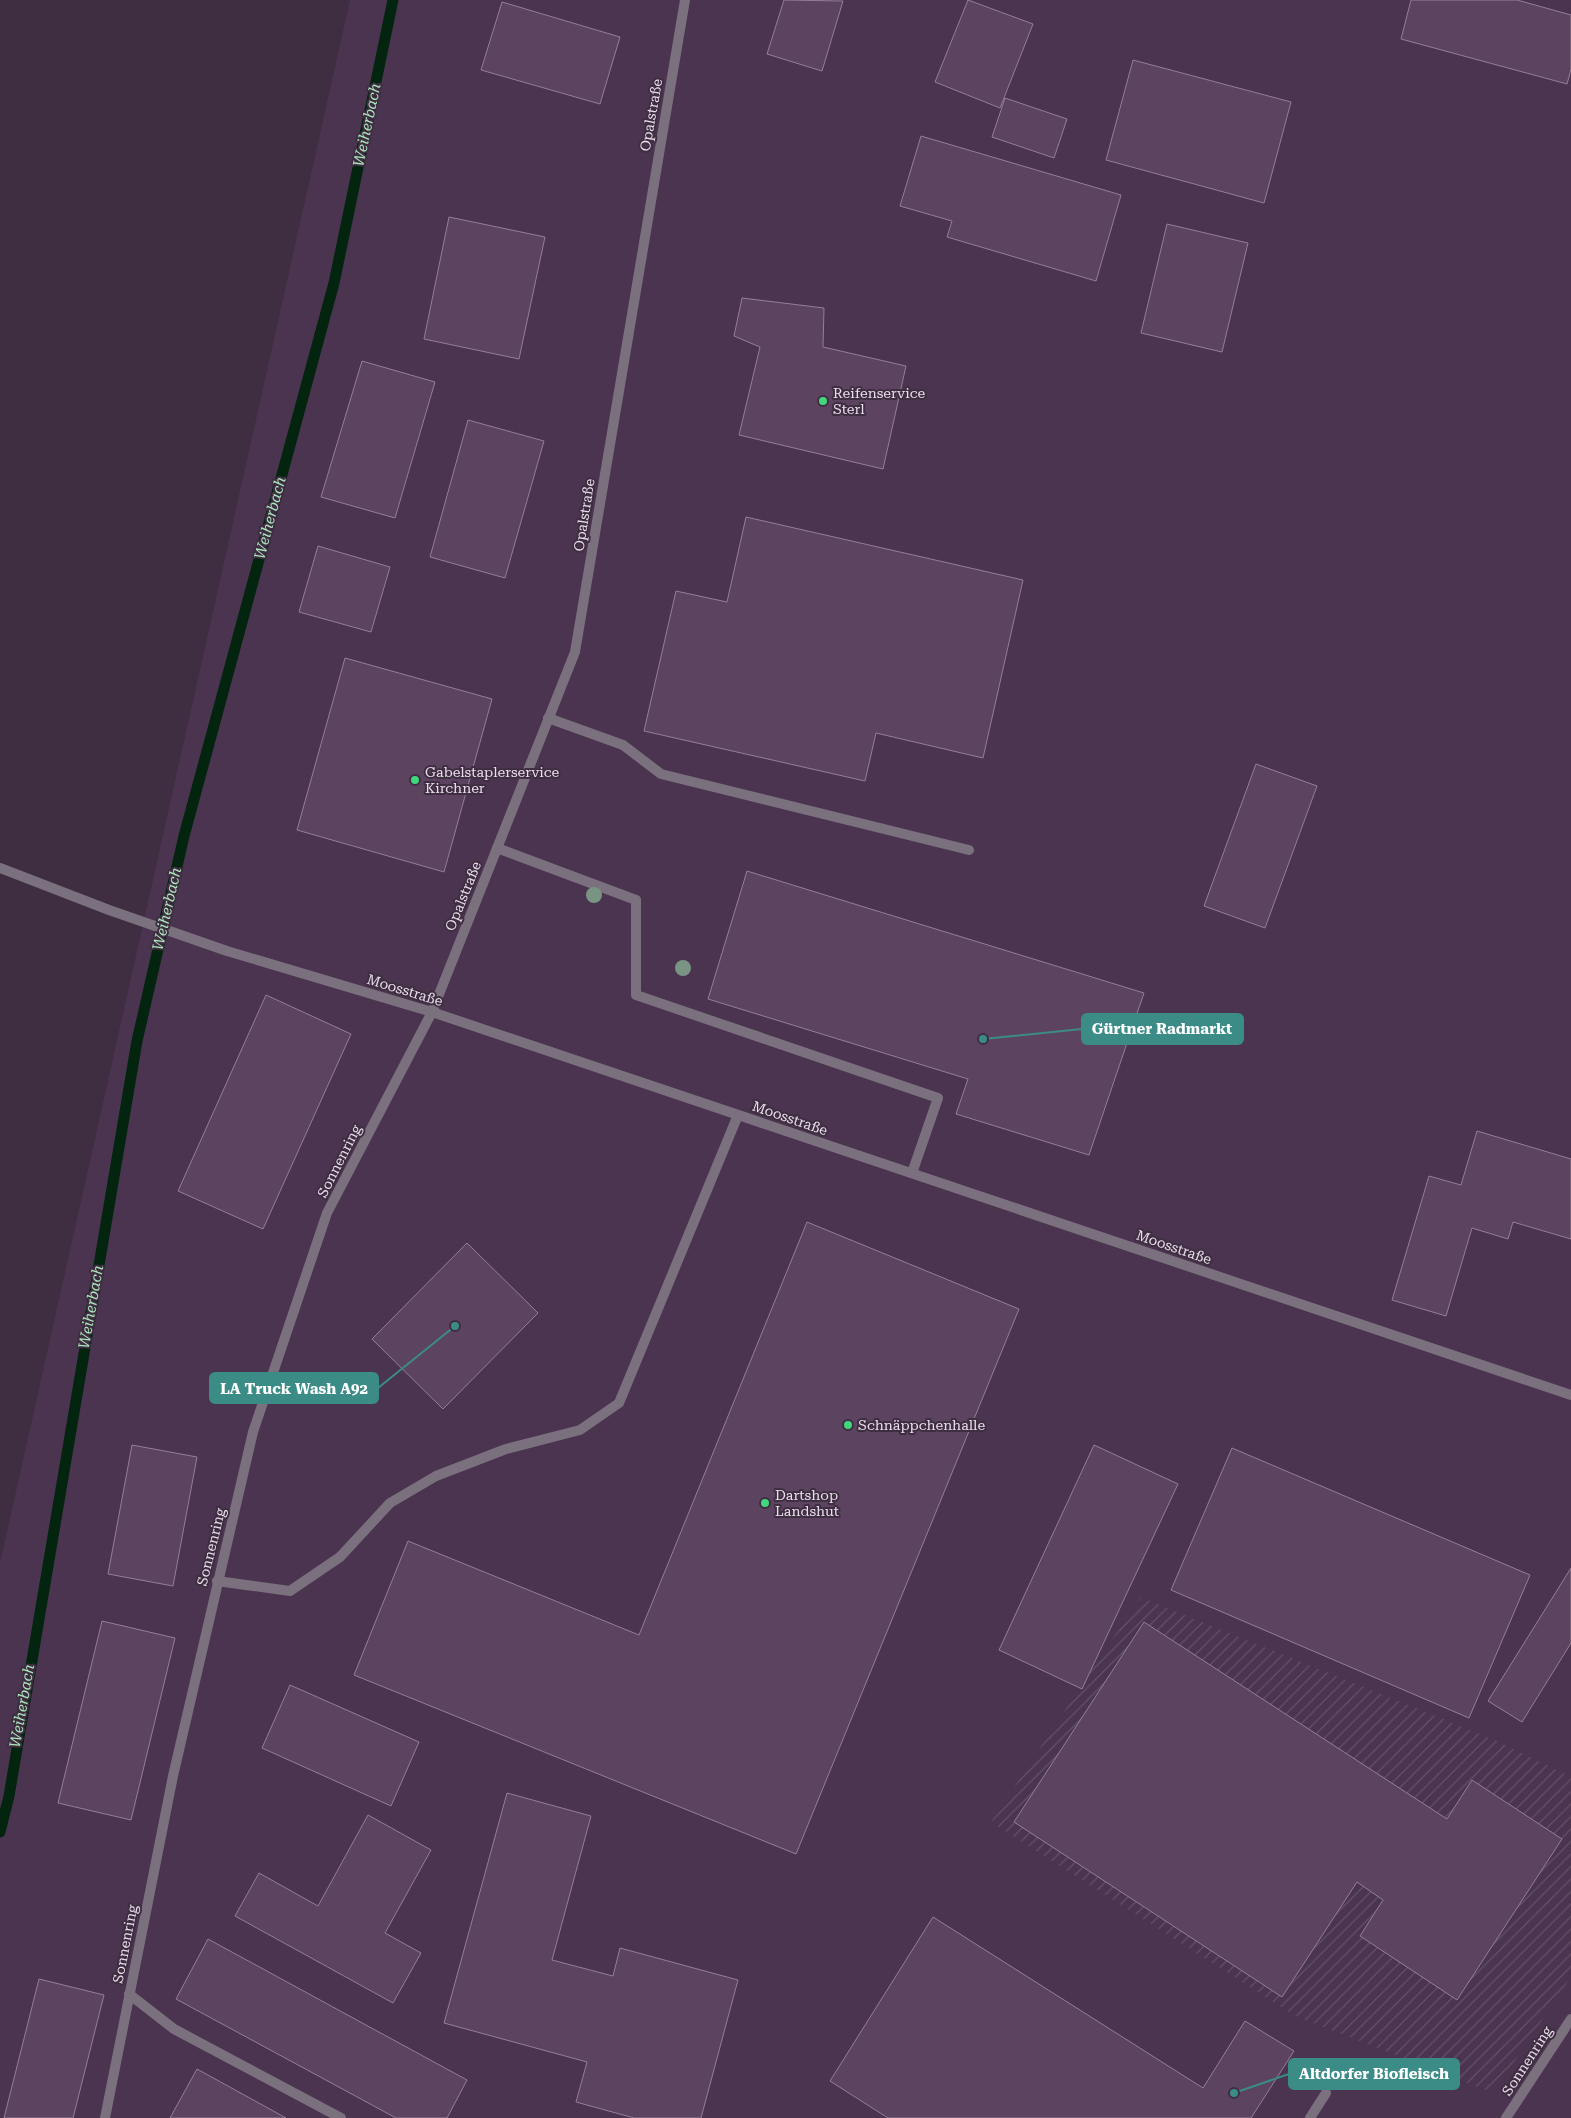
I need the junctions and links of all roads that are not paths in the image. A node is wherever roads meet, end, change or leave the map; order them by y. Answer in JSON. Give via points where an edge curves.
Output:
{"nodes":[{"id":1,"x":685,"y":0,"type":"edge"},
{"id":2,"x":548,"y":718,"type":"junction"},
{"id":3,"x":497,"y":848,"type":"junction"},
{"id":4,"x":970,"y":850,"type":"dead end"},
{"id":5,"x":0,"y":868,"type":"edge"},
{"id":6,"x":432,"y":1012,"type":"junction"},
{"id":7,"x":738,"y":1115,"type":"junction"},
{"id":8,"x":912,"y":1173,"type":"junction"},
{"id":9,"x":1571,"y":1395,"type":"edge"},
{"id":10,"x":217,"y":1581,"type":"junction"},
{"id":11,"x":129,"y":1994,"type":"junction"},
{"id":12,"x":1571,"y":2019,"type":"edge"},
{"id":13,"x":1326,"y":2093,"type":"dead end"},
{"id":14,"x":105,"y":2118,"type":"edge"},
{"id":15,"x":341,"y":2118,"type":"edge"},
{"id":16,"x":1310,"y":2118,"type":"edge"},
{"id":17,"x":1506,"y":2118,"type":"edge"}],
"edges":[{"from":1,"to":2,"type":"street","name":"Opalstraße","via":[[575,652]]},
{"from":2,"to":3,"type":"street","name":"Opalstraße"},
{"from":2,"to":4,"type":"street","via":[[623,744],[661,774]]},
{"from":3,"to":6,"type":"street","name":"Opalstraße"},
{"from":3,"to":8,"type":"street","via":[[636,900],[636,994],[938,1098]]},
{"from":5,"to":6,"type":"street","name":"Moosstraße","via":[[227,951]]},
{"from":6,"to":7,"type":"street","name":"Moosstraße"},
{"from":6,"to":10,"type":"street","name":"Sonnenring","via":[[327,1213],[253,1432]]},
{"from":7,"to":8,"type":"street","name":"Moosstraße"},
{"from":7,"to":10,"type":"street","via":[[618,1403],[580,1430],[506,1449],[436,1476],[390,1503],[340,1556],[290,1591]]},
{"from":8,"to":9,"type":"street","name":"Moosstraße"},
{"from":10,"to":11,"type":"street","name":"Sonnenring"},
{"from":11,"to":14,"type":"street","name":"Sonnenring"},
{"from":11,"to":15,"type":"street","via":[[174,2030]]},
{"from":12,"to":17,"type":"street","name":"Sonnenring"},
{"from":13,"to":16,"type":"street"}]}
